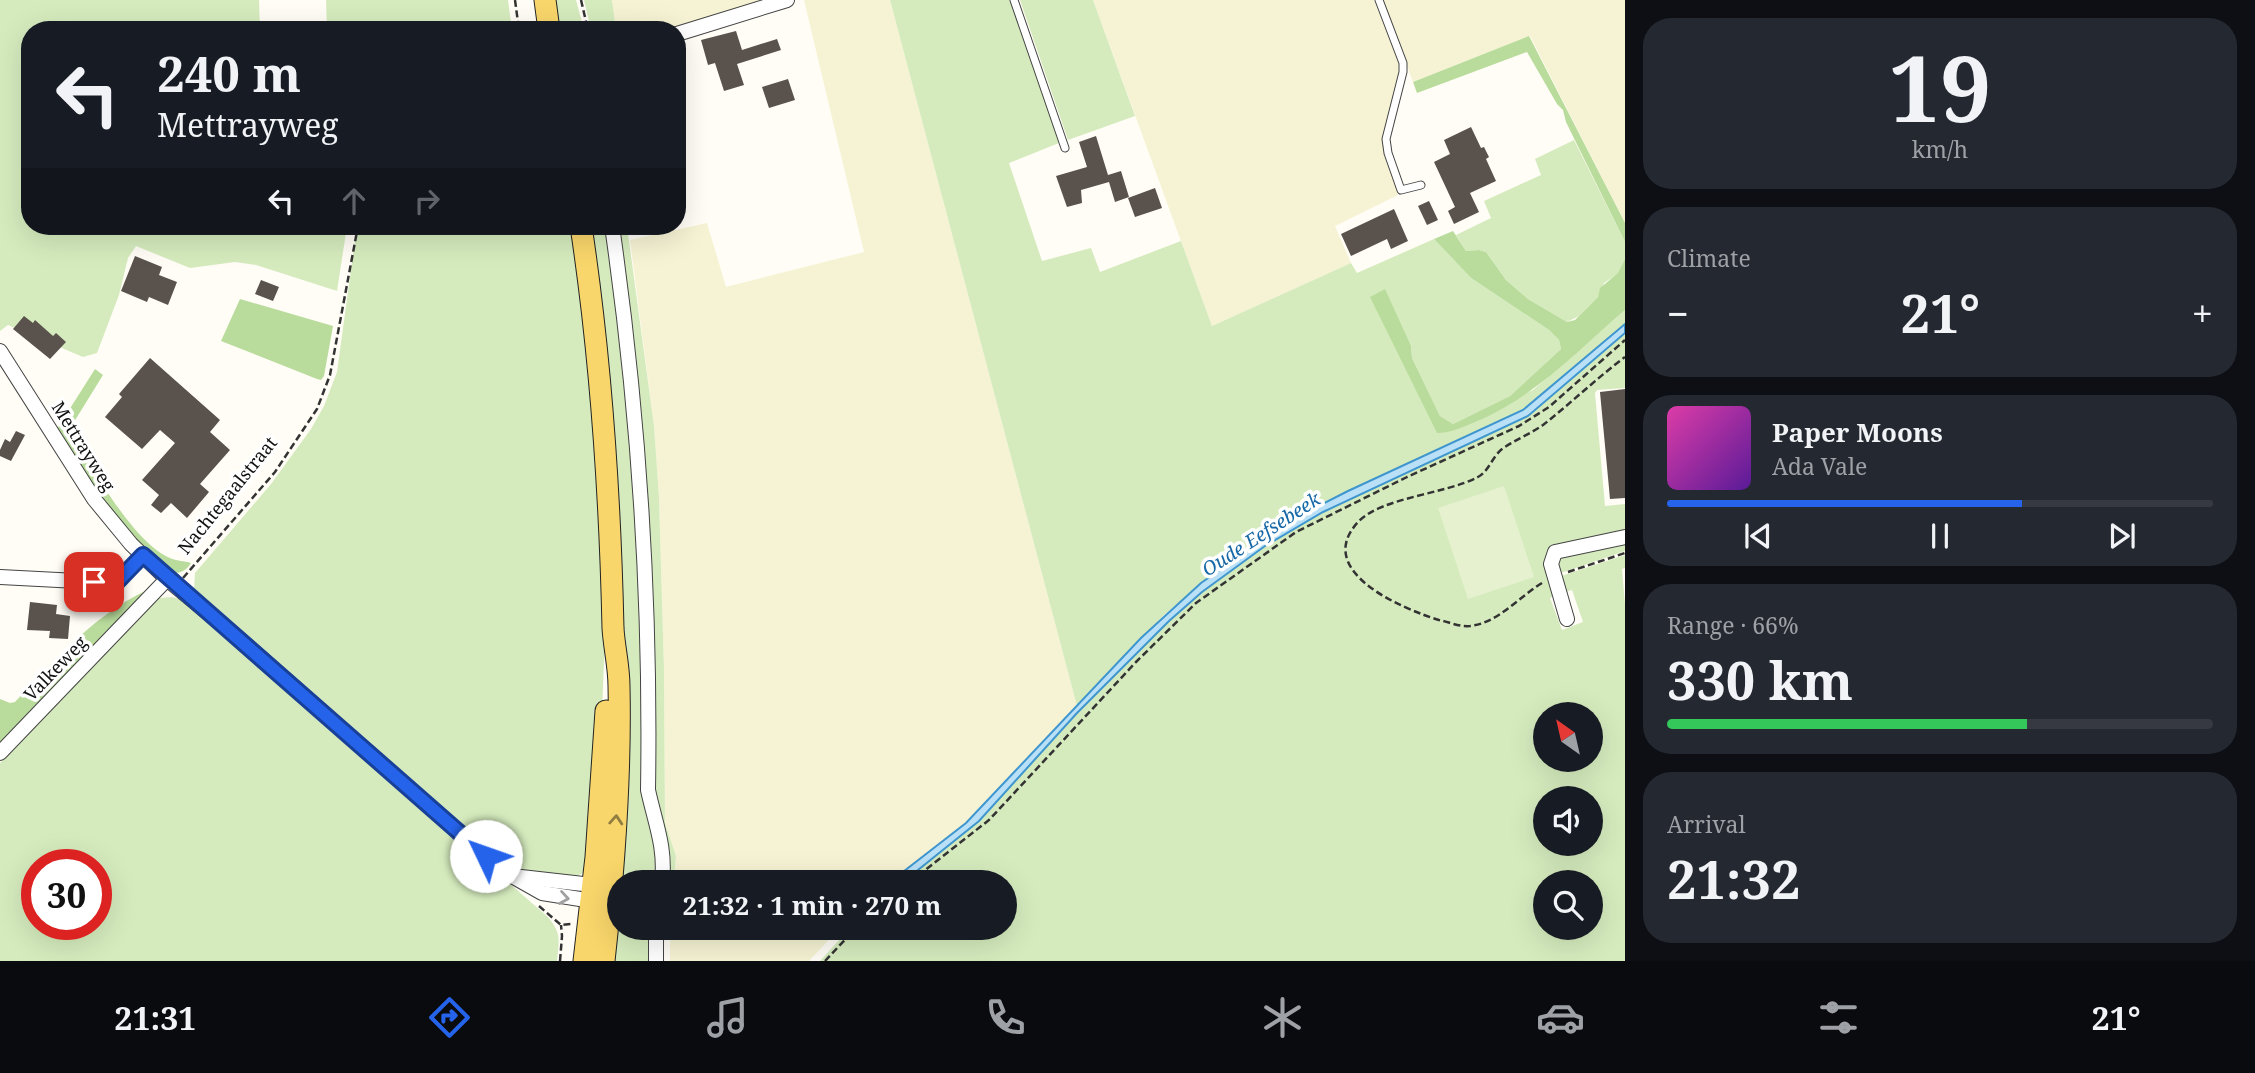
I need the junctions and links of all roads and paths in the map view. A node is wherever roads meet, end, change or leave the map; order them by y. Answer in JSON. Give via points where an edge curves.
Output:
{"nodes":[{"id":1,"x":515,"y":0,"type":"edge"},
{"id":2,"x":545,"y":0,"type":"edge"},
{"id":3,"x":581,"y":0,"type":"edge"},
{"id":4,"x":787,"y":0,"type":"edge"},
{"id":5,"x":1014,"y":0,"type":"edge"},
{"id":6,"x":1379,"y":0,"type":"edge"},
{"id":7,"x":518,"y":21,"type":"edge"},
{"id":8,"x":548,"y":21,"type":"edge"},
{"id":9,"x":586,"y":21,"type":"edge"},
{"id":10,"x":686,"y":31,"type":"edge"},
{"id":11,"x":1065,"y":148,"type":"dead end"},
{"id":12,"x":1421,"y":185,"type":"dead end"},
{"id":13,"x":356,"y":235,"type":"edge"},
{"id":14,"x":582,"y":235,"type":"edge"},
{"id":15,"x":613,"y":235,"type":"edge"},
{"id":16,"x":1625,"y":340,"type":"edge"},
{"id":17,"x":0,"y":351,"type":"edge"},
{"id":18,"x":1625,"y":357,"type":"edge"},
{"id":19,"x":1625,"y":537,"type":"edge"},
{"id":20,"x":1625,"y":553,"type":"edge"},
{"id":21,"x":143,"y":555,"type":"junction"},
{"id":22,"x":0,"y":577,"type":"edge"},
{"id":23,"x":1554,"y":577,"type":"junction"},
{"id":24,"x":172,"y":582,"type":"junction"},
{"id":25,"x":1567,"y":619,"type":"dead end"},
{"id":26,"x":0,"y":753,"type":"edge"},
{"id":27,"x":607,"y":870,"type":"edge"},
{"id":28,"x":663,"y":870,"type":"edge"},
{"id":29,"x":925,"y":870,"type":"edge"},
{"id":30,"x":607,"y":895,"type":"edge"},
{"id":31,"x":561,"y":925,"type":"dead end"},
{"id":32,"x":656,"y":940,"type":"edge"},
{"id":33,"x":845,"y":940,"type":"edge"},
{"id":34,"x":560,"y":961,"type":"edge"},
{"id":35,"x":584,"y":961,"type":"edge"},
{"id":36,"x":604,"y":961,"type":"edge"},
{"id":37,"x":656,"y":961,"type":"edge"},
{"id":38,"x":825,"y":961,"type":"edge"}],
"edges":[{"from":1,"to":7,"type":"path"},
{"from":2,"to":8,"type":"main road"},
{"from":3,"to":9,"type":"path"},
{"from":4,"to":10,"type":"street"},
{"from":5,"to":11,"type":"lane"},
{"from":6,"to":12,"type":"lane","via":[[1403,63],[1386,138],[1388,153],[1401,190]]},
{"from":13,"to":24,"type":"path","name":"Nachtegaalstraat","via":[[330,375],[317,409],[275,471]]},
{"from":14,"to":27,"type":"main road","via":[[610,495],[613,632]]},
{"from":15,"to":28,"type":"street","via":[[643,529],[648,790],[661,838]]},
{"from":16,"to":29,"type":"path","via":[[1549,407],[1519,426],[1297,533],[1196,603],[989,820]]},
{"from":17,"to":21,"type":"street","name":"Mettrayweg","via":[[103,512]]},
{"from":18,"to":23,"type":"path","via":[[1542,425],[1500,451],[1482,475],[1370,513],[1353,528],[1346,550],[1353,570],[1382,596],[1463,626],[1488,621]]},
{"from":19,"to":23,"type":"street","via":[[1555,552],[1551,564]]},
{"from":20,"to":23,"type":"path"},
{"from":21,"to":22,"type":"street","via":[[116,583]]},
{"from":21,"to":24,"type":"street","name":"Mettrayweg"},
{"from":23,"to":25,"type":"street"},
{"from":24,"to":26,"type":"street","name":"Valkeweg"},
{"from":24,"to":30,"type":"street","name":"Mettrayweg","via":[[512,876]]},
{"from":30,"to":35,"type":"main road"},
{"from":30,"to":36,"type":"main road"},
{"from":31,"to":34,"type":"path"},
{"from":32,"to":37,"type":"street"},
{"from":33,"to":38,"type":"path"}]}
